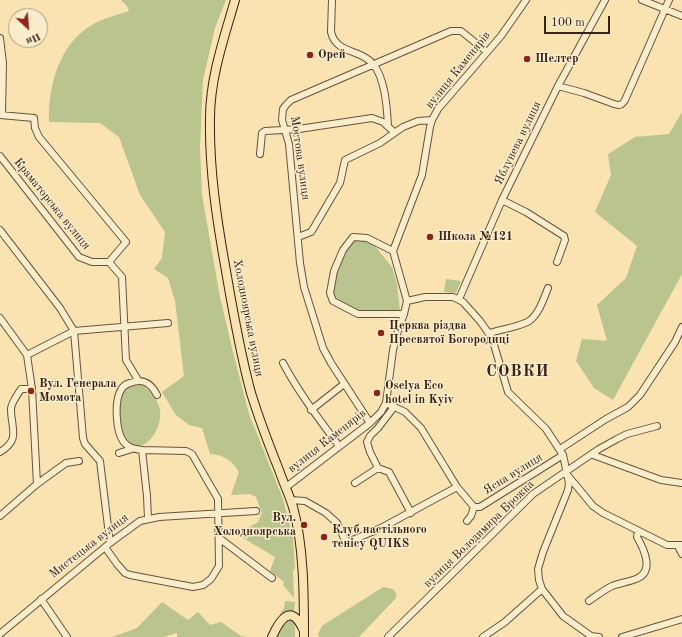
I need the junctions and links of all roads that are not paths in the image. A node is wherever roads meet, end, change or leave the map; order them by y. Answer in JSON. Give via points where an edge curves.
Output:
{"nodes":[{"id":1,"x":235,"y":0,"type":"edge"},
{"id":2,"x":332,"y":0,"type":"edge"},
{"id":3,"x":526,"y":0,"type":"edge"},
{"id":4,"x":604,"y":0,"type":"edge"},
{"id":5,"x":642,"y":0,"type":"edge"},
{"id":6,"x":669,"y":0,"type":"edge"},
{"id":7,"x":665,"y":9,"type":"junction"},
{"id":8,"x":682,"y":16,"type":"edge"},
{"id":9,"x":0,"y":38,"type":"edge"},
{"id":10,"x":487,"y":52,"type":"junction"},
{"id":11,"x":374,"y":64,"type":"junction"},
{"id":12,"x":558,"y":86,"type":"junction"},
{"id":13,"x":1,"y":115,"type":"edge"},
{"id":14,"x":432,"y":120,"type":"junction"},
{"id":15,"x":388,"y":126,"type":"junction"},
{"id":16,"x":285,"y":130,"type":"junction"},
{"id":17,"x":394,"y":132,"type":"junction"},
{"id":18,"x":260,"y":154,"type":"dead end"},
{"id":19,"x":0,"y":157,"type":"edge"},
{"id":20,"x":502,"y":200,"type":"junction"},
{"id":21,"x":0,"y":230,"type":"edge"},
{"id":22,"x":298,"y":237,"type":"junction"},
{"id":23,"x":393,"y":251,"type":"junction"},
{"id":24,"x":109,"y":262,"type":"junction"},
{"id":25,"x":557,"y":262,"type":"dead end"},
{"id":26,"x":548,"y":288,"type":"dead end"},
{"id":27,"x":458,"y":299,"type":"junction"},
{"id":28,"x":407,"y":301,"type":"junction"},
{"id":29,"x":404,"y":314,"type":"junction"},
{"id":30,"x":0,"y":318,"type":"edge"},
{"id":31,"x":168,"y":323,"type":"dead end"},
{"id":32,"x":125,"y":326,"type":"junction"},
{"id":33,"x":682,"y":327,"type":"edge"},
{"id":34,"x":74,"y":331,"type":"junction"},
{"id":35,"x":490,"y":333,"type":"junction"},
{"id":36,"x":27,"y":355,"type":"junction"},
{"id":37,"x":283,"y":363,"type":"dead end"},
{"id":38,"x":138,"y":380,"type":"junction"},
{"id":39,"x":344,"y":384,"type":"junction"},
{"id":40,"x":32,"y":389,"type":"junction"},
{"id":41,"x":157,"y":395,"type":"dead end"},
{"id":42,"x":386,"y":403,"type":"junction"},
{"id":43,"x":394,"y":407,"type":"junction"},
{"id":44,"x":311,"y":410,"type":"junction"},
{"id":45,"x":370,"y":423,"type":"junction"},
{"id":46,"x":657,"y":426,"type":"dead end"},
{"id":47,"x":339,"y":446,"type":"junction"},
{"id":48,"x":132,"y":449,"type":"junction"},
{"id":49,"x":142,"y":450,"type":"junction"},
{"id":50,"x":0,"y":452,"type":"edge"},
{"id":51,"x":562,"y":452,"type":"junction"},
{"id":52,"x":119,"y":453,"type":"dead end"},
{"id":53,"x":593,"y":455,"type":"junction"},
{"id":54,"x":79,"y":461,"type":"dead end"},
{"id":55,"x":378,"y":468,"type":"junction"},
{"id":56,"x":566,"y":472,"type":"junction"},
{"id":57,"x":355,"y":483,"type":"dead end"},
{"id":58,"x":682,"y":483,"type":"edge"},
{"id":59,"x":37,"y":484,"type":"junction"},
{"id":60,"x":457,"y":487,"type":"junction"},
{"id":61,"x":286,"y":488,"type":"junction"},
{"id":62,"x":290,"y":500,"type":"junction"},
{"id":63,"x":474,"y":507,"type":"junction"},
{"id":64,"x":256,"y":511,"type":"dead end"},
{"id":65,"x":411,"y":513,"type":"junction"},
{"id":66,"x":219,"y":514,"type":"junction"},
{"id":67,"x":0,"y":516,"type":"edge"},
{"id":68,"x":148,"y":519,"type":"junction"},
{"id":69,"x":467,"y":521,"type":"dead end"},
{"id":70,"x":638,"y":531,"type":"junction"},
{"id":71,"x":219,"y":538,"type":"junction"},
{"id":72,"x":107,"y":545,"type":"junction"},
{"id":73,"x":680,"y":545,"type":"edge"},
{"id":74,"x":682,"y":554,"type":"edge"},
{"id":75,"x":272,"y":578,"type":"dead end"},
{"id":76,"x":542,"y":589,"type":"junction"},
{"id":77,"x":41,"y":599,"type":"junction"},
{"id":78,"x":589,"y":601,"type":"dead end"},
{"id":79,"x":682,"y":618,"type":"edge"},
{"id":80,"x":0,"y":634,"type":"edge"},
{"id":81,"x":304,"y":635,"type":"edge"},
{"id":82,"x":67,"y":637,"type":"edge"},
{"id":83,"x":272,"y":637,"type":"edge"},
{"id":84,"x":388,"y":637,"type":"edge"},
{"id":85,"x":483,"y":637,"type":"edge"},
{"id":86,"x":599,"y":637,"type":"edge"},
{"id":87,"x":625,"y":637,"type":"edge"}],
"edges":[{"from":1,"to":61,"type":"main road","name":"Холодноярська вулиця","via":[[212,93],[210,117],[214,192],[218,230],[244,363],[262,428]]},
{"from":2,"to":11,"type":"street","via":[[331,32],[335,42]]},
{"from":3,"to":10,"type":"street","name":"вулиця Каменярів"},
{"from":4,"to":12,"type":"street","name":"Яблунева вулиця"},
{"from":5,"to":7,"type":"street"},
{"from":6,"to":7,"type":"street"},
{"from":7,"to":8,"type":"street"},
{"from":7,"to":12,"type":"street","via":[[622,104],[614,104]]},
{"from":9,"to":13,"type":"street","via":[[3,63]]},
{"from":10,"to":11,"type":"street","name":"Мостова вулиця","via":[[457,30]]},
{"from":10,"to":14,"type":"street","name":"вулиця Каменярів","via":[[438,109]]},
{"from":11,"to":15,"type":"street","via":[[382,84]]},
{"from":11,"to":16,"type":"street","name":"Мостова вулиця","via":[[288,102],[282,114]]},
{"from":12,"to":20,"type":"street","name":"Яблунева вулиця"},
{"from":13,"to":24,"type":"street","via":[[34,118],[39,137],[126,242]]},
{"from":14,"to":17,"type":"street","via":[[409,124]]},
{"from":14,"to":23,"type":"street","name":"вулиця Каменярів","via":[[422,175]]},
{"from":15,"to":16,"type":"street","via":[[372,118]]},
{"from":15,"to":17,"type":"street"},
{"from":16,"to":18,"type":"street","via":[[263,132]]},
{"from":16,"to":22,"type":"street","name":"Мостова вулиця","via":[[289,144]]},
{"from":17,"to":22,"type":"street","via":[[380,143],[344,160],[340,182],[313,229]]},
{"from":19,"to":24,"type":"street","name":"Краматорська вулиця","via":[[79,258],[92,262]]},
{"from":20,"to":25,"type":"street","via":[[564,236],[565,240]]},
{"from":20,"to":27,"type":"street","name":"Яблунева вулиця"},
{"from":21,"to":34,"type":"street","via":[[60,308]]},
{"from":22,"to":39,"type":"street","name":"Мостова вулиця","via":[[306,297],[328,358]]},
{"from":23,"to":28,"type":"street","name":"вулиця Каменярів"},
{"from":23,"to":29,"type":"street","via":[[367,238],[353,237],[343,250],[334,271],[330,293],[333,301],[358,314]]},
{"from":24,"to":32,"type":"street","via":[[122,277]]},
{"from":26,"to":35,"type":"street","via":[[529,321]]},
{"from":27,"to":28,"type":"street","via":[[444,296]]},
{"from":27,"to":35,"type":"street"},
{"from":28,"to":29,"type":"street","name":"вулиця Каменярів"},
{"from":29,"to":42,"type":"street","name":"вулиця Каменярів","via":[[393,350]]},
{"from":30,"to":36,"type":"street"},
{"from":31,"to":32,"type":"street"},
{"from":32,"to":34,"type":"street"},
{"from":32,"to":38,"type":"street","via":[[126,360]]},
{"from":33,"to":51,"type":"street","name":"Ясна вулиця","via":[[640,395],[628,407],[606,419]]},
{"from":34,"to":36,"type":"street"},
{"from":34,"to":72,"type":"street","via":[[83,438],[100,461]]},
{"from":35,"to":51,"type":"street","via":[[508,392],[546,429]]},
{"from":36,"to":40,"type":"street"},
{"from":37,"to":44,"type":"street"},
{"from":38,"to":41,"type":"street","via":[[150,384]]},
{"from":38,"to":48,"type":"street","via":[[123,387],[117,401],[119,430],[123,441]]},
{"from":39,"to":44,"type":"street"},
{"from":39,"to":45,"type":"street","name":"Мостова вулиця"},
{"from":40,"to":50,"type":"street","via":[[21,389],[11,407],[13,436],[10,446]]},
{"from":40,"to":59,"type":"street"},
{"from":42,"to":43,"type":"street","name":"Ясна вулиця"},
{"from":42,"to":45,"type":"street","name":"вулиця Каменярів"},
{"from":43,"to":55,"type":"street","via":[[367,442]]},
{"from":43,"to":60,"type":"street","name":"Ясна вулиця","via":[[405,412],[421,428]]},
{"from":44,"to":47,"type":"street"},
{"from":45,"to":47,"type":"street","name":"вулиця Каменярів"},
{"from":46,"to":53,"type":"street","name":"вулиця Володимира Брожка","via":[[628,434],[599,449]]},
{"from":47,"to":61,"type":"street","name":"вулиця Каменярів"},
{"from":48,"to":49,"type":"street"},
{"from":48,"to":52,"type":"street"},
{"from":49,"to":66,"type":"street","via":[[186,451],[192,454],[218,499]]},
{"from":49,"to":68,"type":"street"},
{"from":51,"to":56,"type":"street"},
{"from":51,"to":63,"type":"street","name":"Ясна вулиця","via":[[480,508]]},
{"from":53,"to":56,"type":"street","name":"вулиця Володимира Брожка"},
{"from":53,"to":58,"type":"street","via":[[661,480]]},
{"from":54,"to":59,"type":"street","via":[[66,463]]},
{"from":55,"to":57,"type":"street"},
{"from":55,"to":65,"type":"street","via":[[389,472]]},
{"from":56,"to":70,"type":"street","via":[[593,506]]},
{"from":56,"to":76,"type":"street","via":[[568,490],[538,569]]},
{"from":56,"to":84,"type":"street","name":"вулиця Володимира Брожка","via":[[533,494]]},
{"from":59,"to":67,"type":"street"},
{"from":60,"to":63,"type":"street","name":"Ясна вулиця"},
{"from":60,"to":65,"type":"street"},
{"from":61,"to":62,"type":"main road","name":"Холодноярська вулиця"},
{"from":62,"to":65,"type":"street","via":[[305,501],[326,513],[337,523],[348,542]]},
{"from":62,"to":81,"type":"main road","name":"Холодноярська вулиця","via":[[298,533],[303,575]]},
{"from":63,"to":69,"type":"street"},
{"from":64,"to":66,"type":"street","name":"Мистецька вулиця"},
{"from":66,"to":68,"type":"street","name":"Мистецька вулиця"},
{"from":66,"to":71,"type":"street"},
{"from":68,"to":72,"type":"street","name":"Мистецька вулиця","via":[[133,525]]},
{"from":70,"to":73,"type":"street","via":[[667,545]]},
{"from":70,"to":78,"type":"street","via":[[637,537],[647,563],[645,572],[641,577],[614,585]]},
{"from":71,"to":72,"type":"street","via":[[218,566],[215,573],[203,585],[193,587],[125,573]]},
{"from":71,"to":75,"type":"street"},
{"from":72,"to":77,"type":"street","name":"Мистецька вулиця"},
{"from":73,"to":74,"type":"street"},
{"from":76,"to":85,"type":"street","via":[[505,622]]},
{"from":76,"to":86,"type":"street","via":[[563,616],[591,636]]},
{"from":77,"to":80,"type":"street","name":"Мистецька вулиця"},
{"from":77,"to":82,"type":"street"},
{"from":79,"to":87,"type":"street"},
{"from":81,"to":83,"type":"main road","via":[[298,620],[286,616]]}]}
